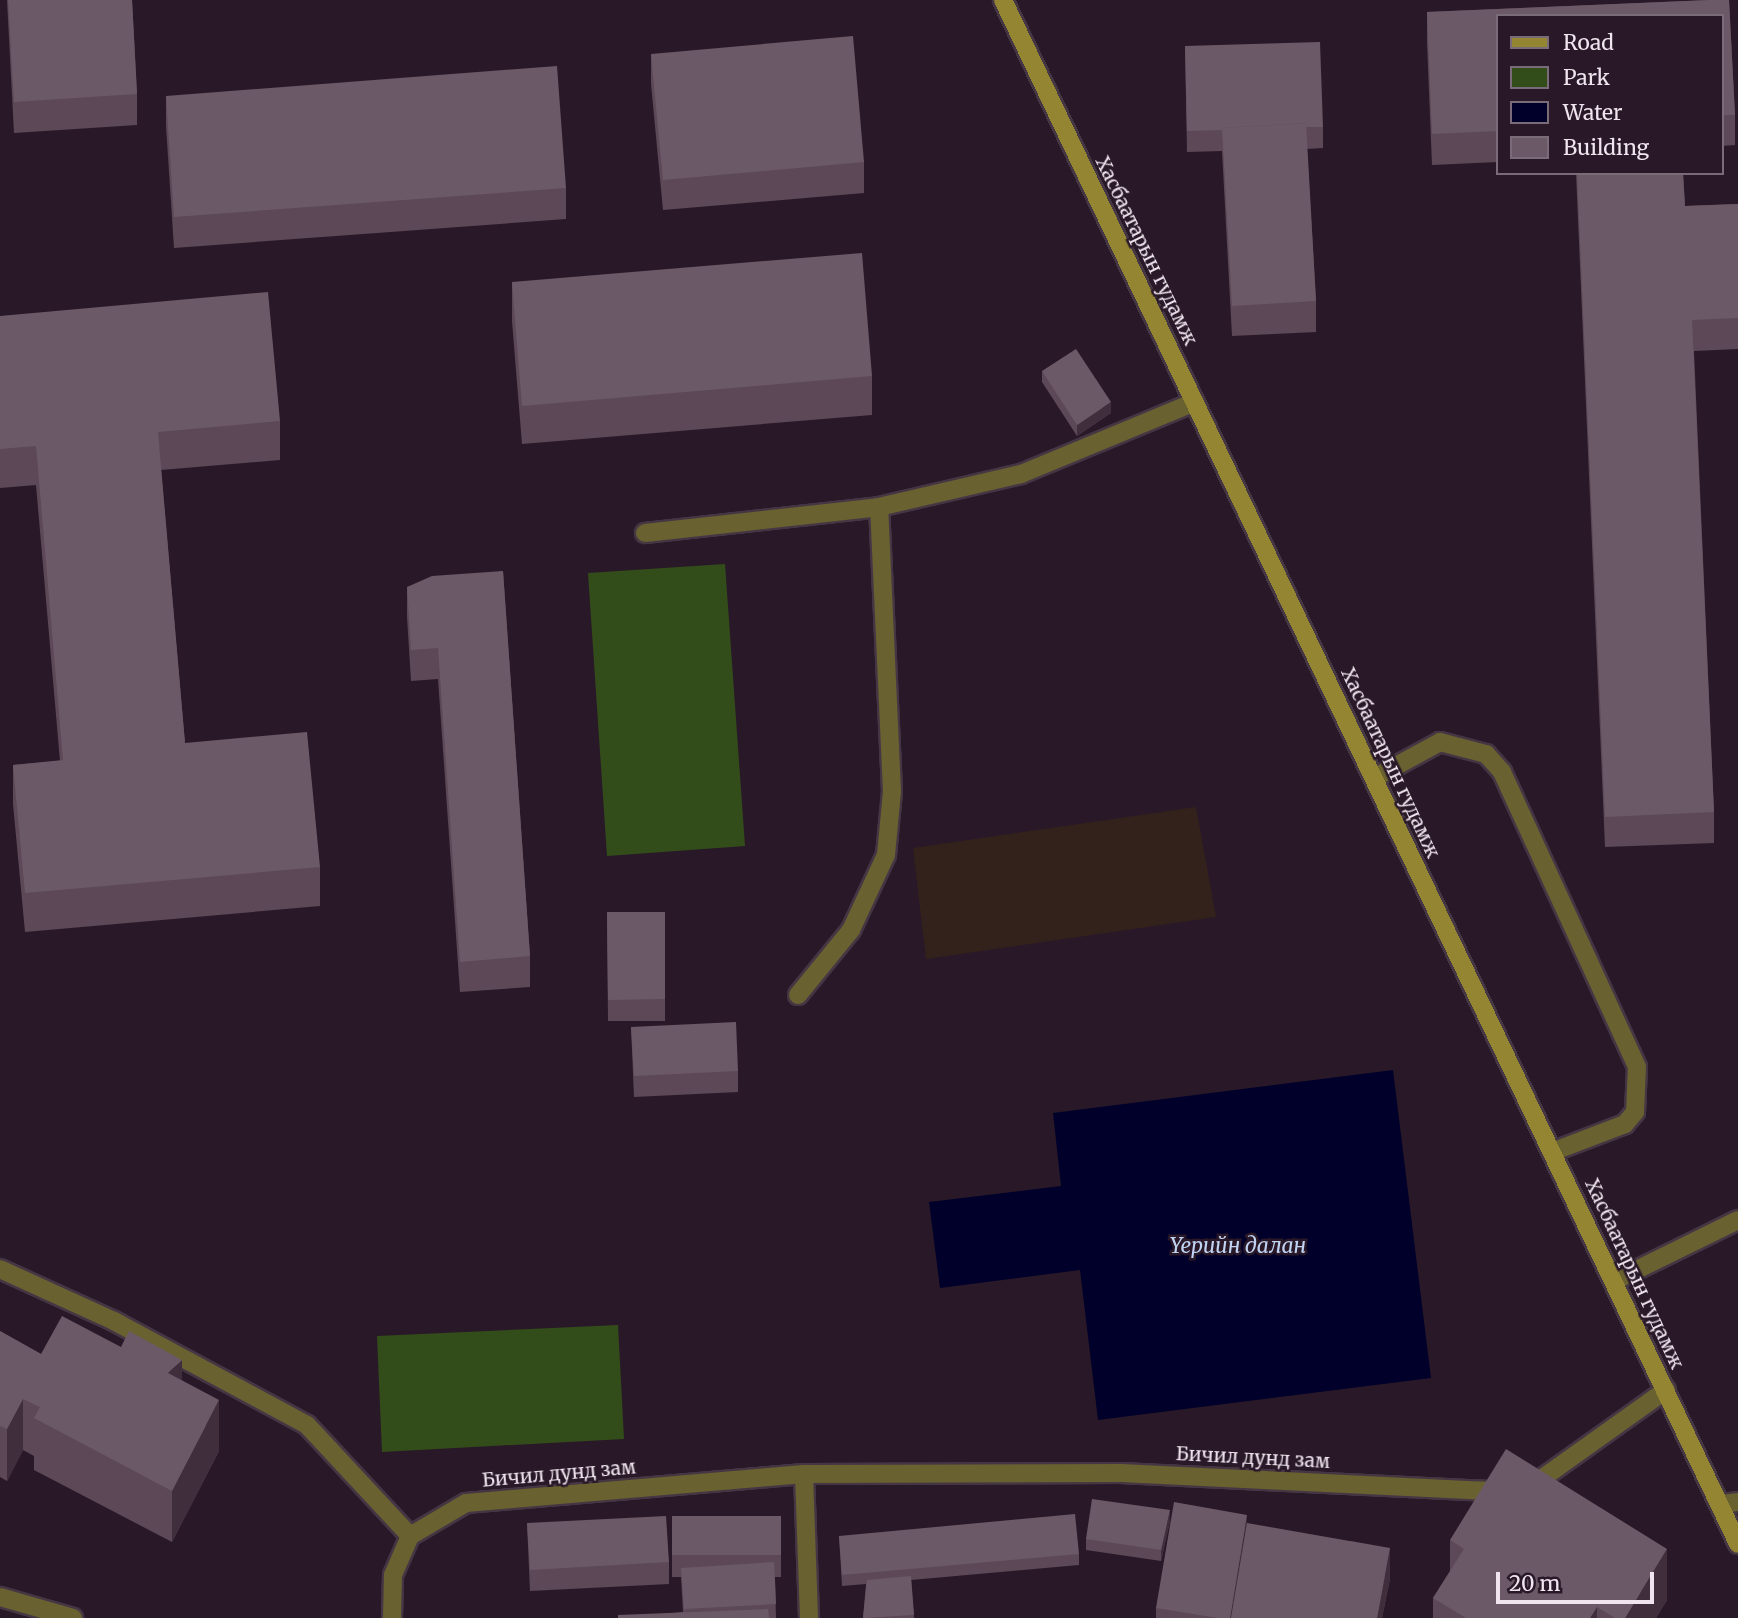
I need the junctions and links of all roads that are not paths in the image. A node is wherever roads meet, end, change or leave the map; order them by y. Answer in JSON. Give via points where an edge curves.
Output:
{"nodes":[{"id":1,"x":1003,"y":0,"type":"edge"},
{"id":2,"x":1195,"y":402,"type":"junction"},
{"id":3,"x":879,"y":507,"type":"junction"},
{"id":4,"x":645,"y":533,"type":"dead end"},
{"id":5,"x":1374,"y":778,"type":"junction"},
{"id":6,"x":798,"y":995,"type":"dead end"},
{"id":7,"x":1552,"y":1152,"type":"junction"},
{"id":8,"x":1738,"y":1220,"type":"edge"},
{"id":9,"x":0,"y":1269,"type":"edge"},
{"id":10,"x":1614,"y":1282,"type":"junction"},
{"id":11,"x":1666,"y":1390,"type":"junction"},
{"id":12,"x":804,"y":1474,"type":"junction"},
{"id":13,"x":1729,"y":1503,"type":"edge"},
{"id":14,"x":410,"y":1536,"type":"junction"},
{"id":15,"x":1738,"y":1544,"type":"edge"},
{"id":16,"x":0,"y":1597,"type":"edge"},
{"id":17,"x":73,"y":1618,"type":"edge"},
{"id":18,"x":392,"y":1618,"type":"edge"},
{"id":19,"x":809,"y":1618,"type":"edge"}],
"edges":[{"from":1,"to":2,"type":"street","name":"Хасбаатарын гудамж"},
{"from":2,"to":3,"type":"street","via":[[1021,474]]},
{"from":2,"to":5,"type":"street","name":"Хасбаатарын гудамж"},
{"from":3,"to":4,"type":"street"},
{"from":3,"to":6,"type":"street","via":[[892,790],[886,855],[851,930]]},
{"from":5,"to":7,"type":"street","name":"Хасбаатарын гудамж"},
{"from":5,"to":7,"type":"street","via":[[1440,742],[1486,754],[1502,772],[1637,1067],[1635,1112],[1625,1124]]},
{"from":7,"to":10,"type":"street","name":"Хасбаатарын гудамж"},
{"from":8,"to":10,"type":"street"},
{"from":9,"to":14,"type":"street","via":[[114,1321],[307,1425]]},
{"from":10,"to":11,"type":"street","name":"Хасбаатарын гудамж"},
{"from":11,"to":12,"type":"street","name":"Бичил дунд зам","via":[[1522,1493],[1121,1472]]},
{"from":11,"to":13,"type":"street","name":"Хасбаатарын гудамж"},
{"from":12,"to":14,"type":"street","name":"Бичил дунд зам","via":[[467,1503]]},
{"from":12,"to":19,"type":"street"},
{"from":13,"to":15,"type":"street","name":"Хасбаатарын гудамж"},
{"from":14,"to":18,"type":"street","via":[[393,1576]]},
{"from":16,"to":17,"type":"street"}]}
